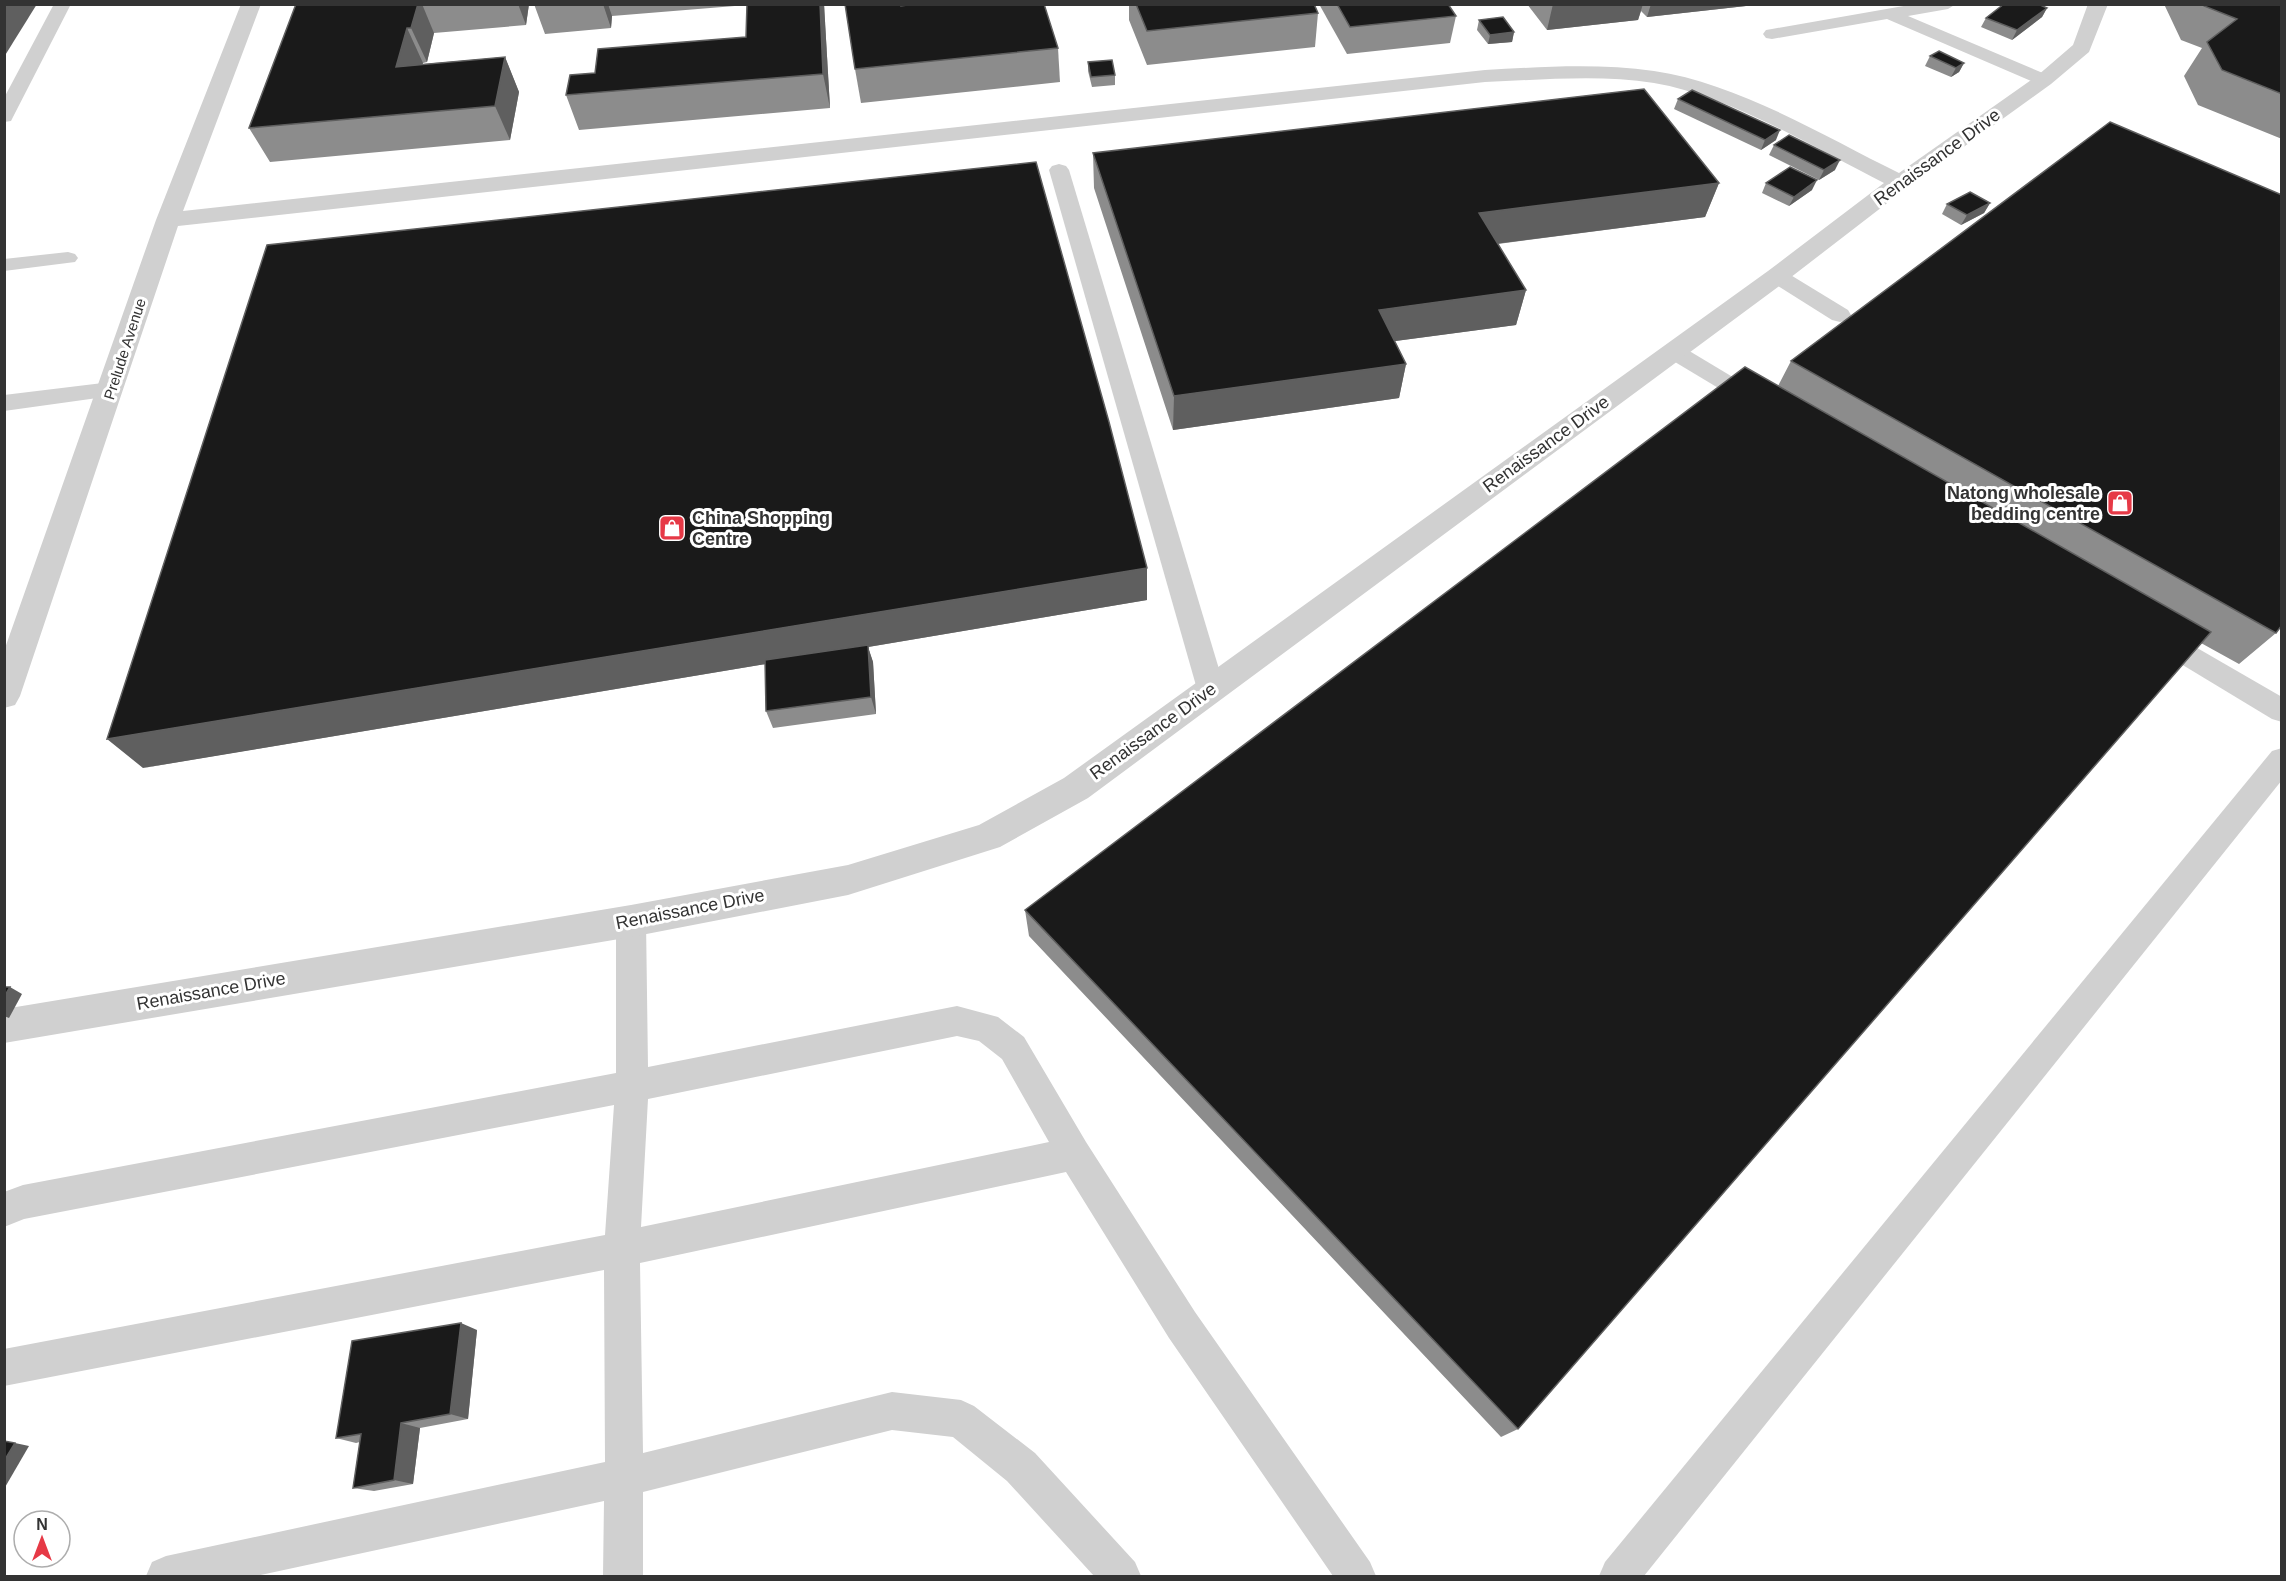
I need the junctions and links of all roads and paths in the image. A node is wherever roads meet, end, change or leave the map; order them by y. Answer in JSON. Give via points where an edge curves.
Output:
{"nodes":[{"id":1,"x":63,"y":4,"type":"edge"},
{"id":2,"x":251,"y":4,"type":"edge"},
{"id":3,"x":1948,"y":4,"type":"edge"},
{"id":4,"x":2098,"y":4,"type":"edge"},
{"id":5,"x":1888,"y":14,"type":"junction"},
{"id":6,"x":1772,"y":34,"type":"dead end"},
{"id":7,"x":2044,"y":80,"type":"junction"},
{"id":8,"x":13,"y":87,"type":"edge"},
{"id":9,"x":4,"y":117,"type":"edge"},
{"id":10,"x":1059,"y":170,"type":"dead end"},
{"id":11,"x":1900,"y":182,"type":"junction"},
{"id":12,"x":168,"y":220,"type":"junction"},
{"id":13,"x":68,"y":258,"type":"dead end"},
{"id":14,"x":4,"y":265,"type":"edge"},
{"id":15,"x":1777,"y":276,"type":"junction"},
{"id":16,"x":1840,"y":315,"type":"dead end"},
{"id":17,"x":1673,"y":351,"type":"junction"},
{"id":18,"x":111,"y":390,"type":"junction"},
{"id":19,"x":4,"y":404,"type":"edge"},
{"id":20,"x":1776,"y":412,"type":"edge"},
{"id":21,"x":2137,"y":626,"type":"edge"},
{"id":22,"x":1211,"y":689,"type":"junction"},
{"id":23,"x":4,"y":696,"type":"edge"},
{"id":24,"x":2282,"y":711,"type":"edge"},
{"id":25,"x":2282,"y":759,"type":"edge"},
{"id":26,"x":631,"y":921,"type":"junction"},
{"id":27,"x":4,"y":1026,"type":"edge"},
{"id":28,"x":632,"y":1086,"type":"junction"},
{"id":29,"x":1074,"y":1154,"type":"junction"},
{"id":30,"x":4,"y":1210,"type":"edge"},
{"id":31,"x":622,"y":1249,"type":"junction"},
{"id":32,"x":4,"y":1368,"type":"edge"},
{"id":33,"x":624,"y":1477,"type":"junction"},
{"id":34,"x":166,"y":1576,"type":"edge"},
{"id":35,"x":623,"y":1576,"type":"edge"},
{"id":36,"x":1121,"y":1576,"type":"edge"},
{"id":37,"x":1356,"y":1576,"type":"edge"},
{"id":38,"x":1618,"y":1576,"type":"edge"}],
"edges":[{"from":1,"to":8,"type":"lane"},
{"from":2,"to":12,"type":"street","name":"Prelude Avenue"},
{"from":3,"to":5,"type":"lane"},
{"from":4,"to":7,"type":"street","name":"Renaissance Drive","via":[[2082,48]]},
{"from":5,"to":6,"type":"lane"},
{"from":5,"to":7,"type":"lane"},
{"from":7,"to":11,"type":"street","name":"Renaissance Drive"},
{"from":8,"to":9,"type":"lane"},
{"from":10,"to":22,"type":"lane"},
{"from":11,"to":12,"type":"street","via":[[1729,97],[1655,77],[1584,72],[1485,76]]},
{"from":11,"to":15,"type":"street","name":"Renaissance Drive"},
{"from":12,"to":18,"type":"street","name":"Prelude Avenue"},
{"from":13,"to":14,"type":"lane"},
{"from":15,"to":16,"type":"lane"},
{"from":15,"to":17,"type":"street","name":"Renaissance Drive"},
{"from":17,"to":20,"type":"lane"},
{"from":17,"to":22,"type":"street","name":"Renaissance Drive"},
{"from":18,"to":19,"type":"lane"},
{"from":18,"to":23,"type":"street","name":"Prelude Avenue"},
{"from":21,"to":24,"type":"lane"},
{"from":22,"to":26,"type":"street","name":"Renaissance Drive","via":[[1076,788],[988,837],[848,880]]},
{"from":25,"to":38,"type":"lane"},
{"from":26,"to":27,"type":"street","name":"Renaissance Drive"},
{"from":26,"to":28,"type":"lane"},
{"from":28,"to":29,"type":"lane","via":[[957,1021],[987,1028],[1013,1048]]},
{"from":28,"to":30,"type":"lane","via":[[23,1202]]},
{"from":28,"to":31,"type":"lane"},
{"from":29,"to":31,"type":"lane"},
{"from":29,"to":37,"type":"lane","via":[[1182,1325]]},
{"from":31,"to":32,"type":"lane"},
{"from":31,"to":33,"type":"lane"},
{"from":33,"to":34,"type":"lane"},
{"from":33,"to":35,"type":"lane"},
{"from":33,"to":36,"type":"lane","via":[[892,1411],[961,1419],[1021,1467]]}]}
